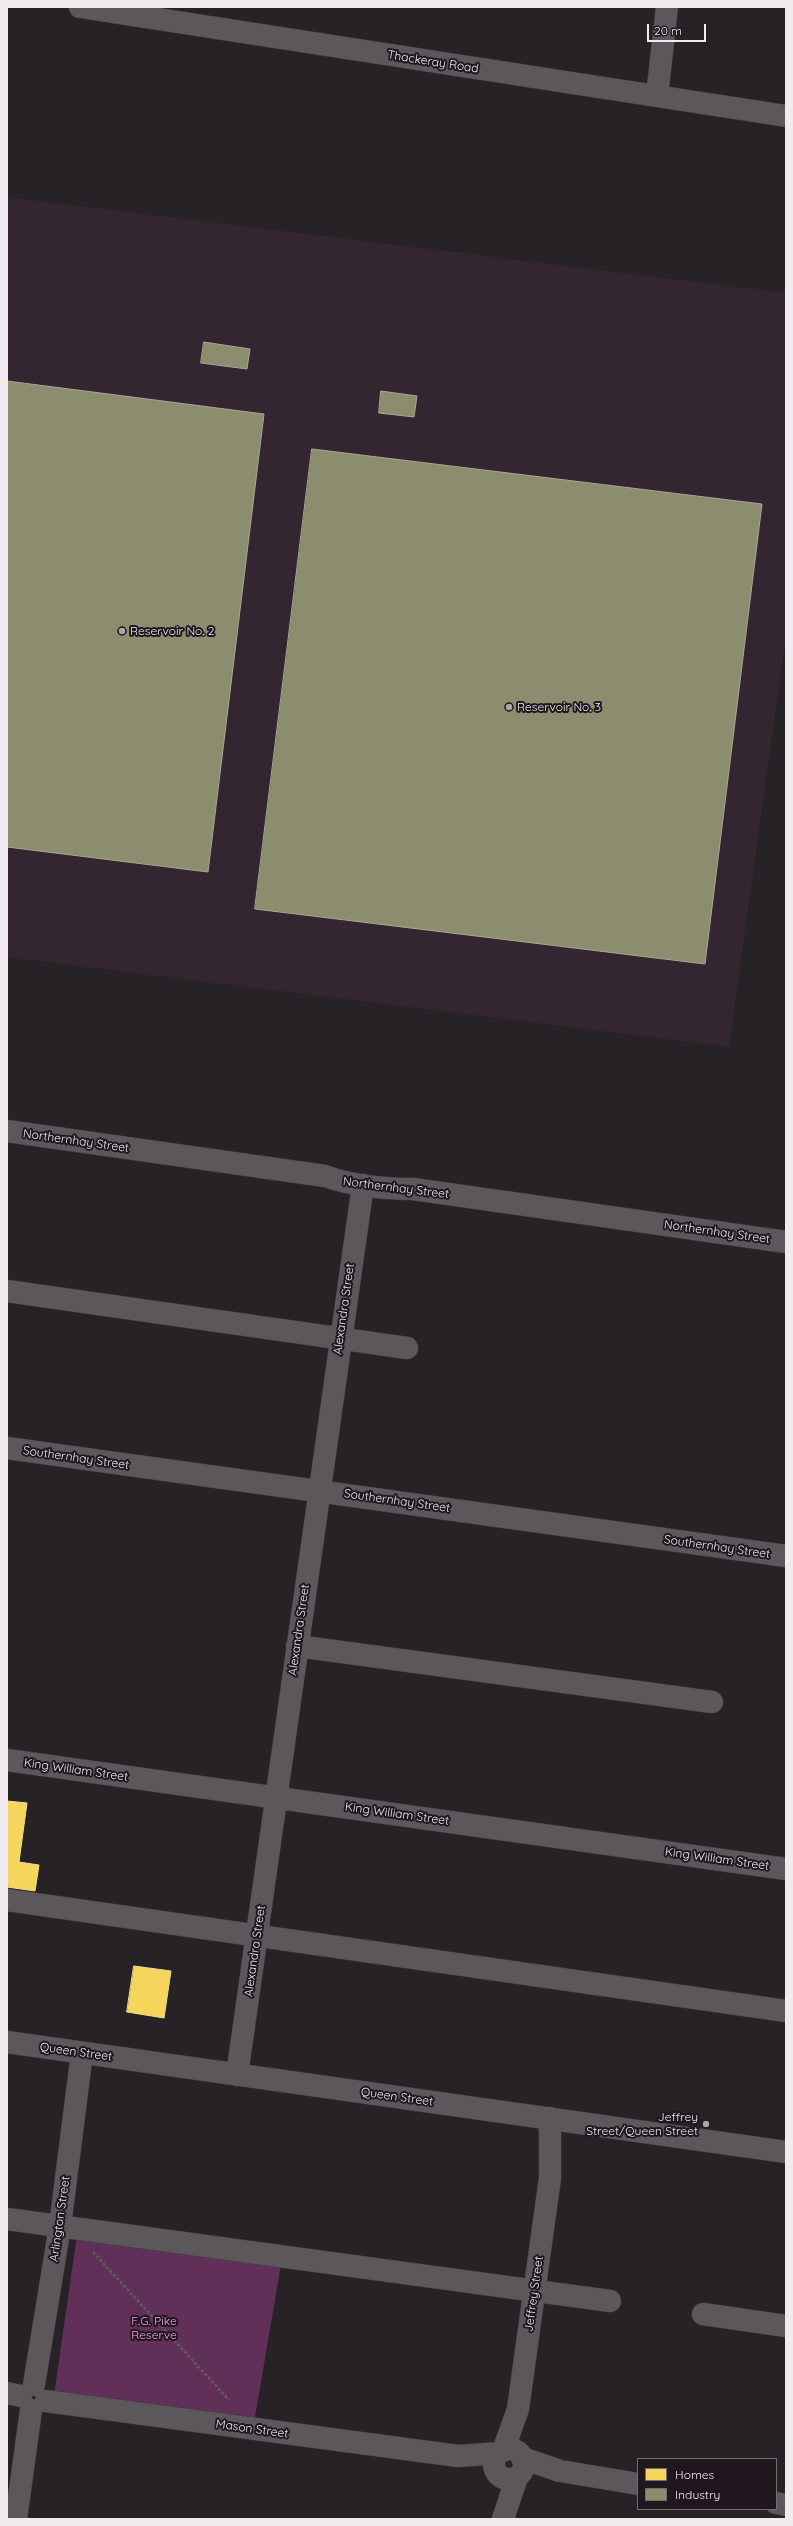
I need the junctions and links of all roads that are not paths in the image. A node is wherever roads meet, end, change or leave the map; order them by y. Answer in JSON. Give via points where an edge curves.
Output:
{"nodes":[{"id":1,"x":80,"y":7,"type":"edge"},
{"id":2,"x":667,"y":7,"type":"edge"},
{"id":3,"x":657,"y":96,"type":"junction"},
{"id":4,"x":786,"y":116,"type":"edge"},
{"id":5,"x":7,"y":1131,"type":"edge"},
{"id":6,"x":363,"y":1185,"type":"junction"},
{"id":7,"x":786,"y":1242,"type":"edge"},
{"id":8,"x":7,"y":1291,"type":"edge"},
{"id":9,"x":340,"y":1338,"type":"junction"},
{"id":10,"x":407,"y":1348,"type":"dead end"},
{"id":11,"x":7,"y":1448,"type":"edge"},
{"id":12,"x":319,"y":1490,"type":"junction"},
{"id":13,"x":786,"y":1556,"type":"edge"},
{"id":14,"x":297,"y":1646,"type":"junction"},
{"id":15,"x":712,"y":1702,"type":"dead end"},
{"id":16,"x":7,"y":1760,"type":"edge"},
{"id":17,"x":277,"y":1798,"type":"junction"},
{"id":18,"x":786,"y":1869,"type":"edge"},
{"id":19,"x":7,"y":1900,"type":"edge"},
{"id":20,"x":257,"y":1936,"type":"junction"},
{"id":21,"x":786,"y":2012,"type":"edge"},
{"id":22,"x":7,"y":2042,"type":"edge"},
{"id":23,"x":82,"y":2053,"type":"junction"},
{"id":24,"x":237,"y":2075,"type":"junction"},
{"id":25,"x":558,"y":2119,"type":"junction"},
{"id":26,"x":786,"y":2152,"type":"edge"},
{"id":27,"x":7,"y":2218,"type":"edge"},
{"id":28,"x":60,"y":2226,"type":"junction"},
{"id":29,"x":534,"y":2290,"type":"junction"},
{"id":30,"x":610,"y":2302,"type":"dead end"},
{"id":31,"x":703,"y":2314,"type":"dead end"},
{"id":32,"x":786,"y":2326,"type":"edge"},
{"id":33,"x":28,"y":2397,"type":"edge"},
{"id":34,"x":509,"y":2464,"type":"junction"},
{"id":35,"x":637,"y":2484,"type":"edge"},
{"id":36,"x":503,"y":2518,"type":"edge"},
{"id":37,"x":16,"y":2519,"type":"edge"}],
"edges":[{"from":1,"to":3,"type":"street","name":"Thackeray Road"},
{"from":2,"to":3,"type":"street"},
{"from":3,"to":4,"type":"street","name":"Thackeray Road"},
{"from":5,"to":6,"type":"street","name":"Northernhay Street","via":[[325,1176]]},
{"from":6,"to":7,"type":"street","name":"Northernhay Street","via":[[413,1189]]},
{"from":6,"to":9,"type":"street","name":"Alexandra Street"},
{"from":8,"to":9,"type":"street"},
{"from":9,"to":10,"type":"street"},
{"from":9,"to":12,"type":"street","name":"Alexandra Street"},
{"from":11,"to":12,"type":"street","name":"Southernhay Street"},
{"from":12,"to":13,"type":"street","name":"Southernhay Street"},
{"from":12,"to":14,"type":"street","name":"Alexandra Street"},
{"from":14,"to":15,"type":"street"},
{"from":14,"to":17,"type":"street","name":"Alexandra Street"},
{"from":16,"to":17,"type":"street","name":"King William Street"},
{"from":17,"to":18,"type":"street","name":"King William Street"},
{"from":17,"to":20,"type":"street","name":"Alexandra Street"},
{"from":19,"to":20,"type":"street"},
{"from":20,"to":21,"type":"street"},
{"from":20,"to":24,"type":"street","name":"Alexandra Street"},
{"from":22,"to":23,"type":"street","name":"Queen Street"},
{"from":23,"to":24,"type":"street","name":"Queen Street"},
{"from":23,"to":28,"type":"street","name":"Arlington Street"},
{"from":24,"to":25,"type":"street","name":"Queen Street"},
{"from":25,"to":26,"type":"street","name":"Queen Street"},
{"from":25,"to":29,"type":"street","name":"Jeffrey Street","via":[[563,2141],[550,2178]]},
{"from":27,"to":28,"type":"street"},
{"from":28,"to":29,"type":"street"},
{"from":28,"to":33,"type":"street","name":"Arlington Street"},
{"from":29,"to":30,"type":"street"},
{"from":29,"to":34,"type":"street","name":"Jeffrey Street"},
{"from":31,"to":32,"type":"street"},
{"from":33,"to":34,"type":"street","name":"Mason Street"},
{"from":33,"to":37,"type":"street","name":"Arlington Street"},
{"from":34,"to":35,"type":"street","name":"Mason Street"},
{"from":34,"to":36,"type":"street","name":"Jeffrey Street"}]}
